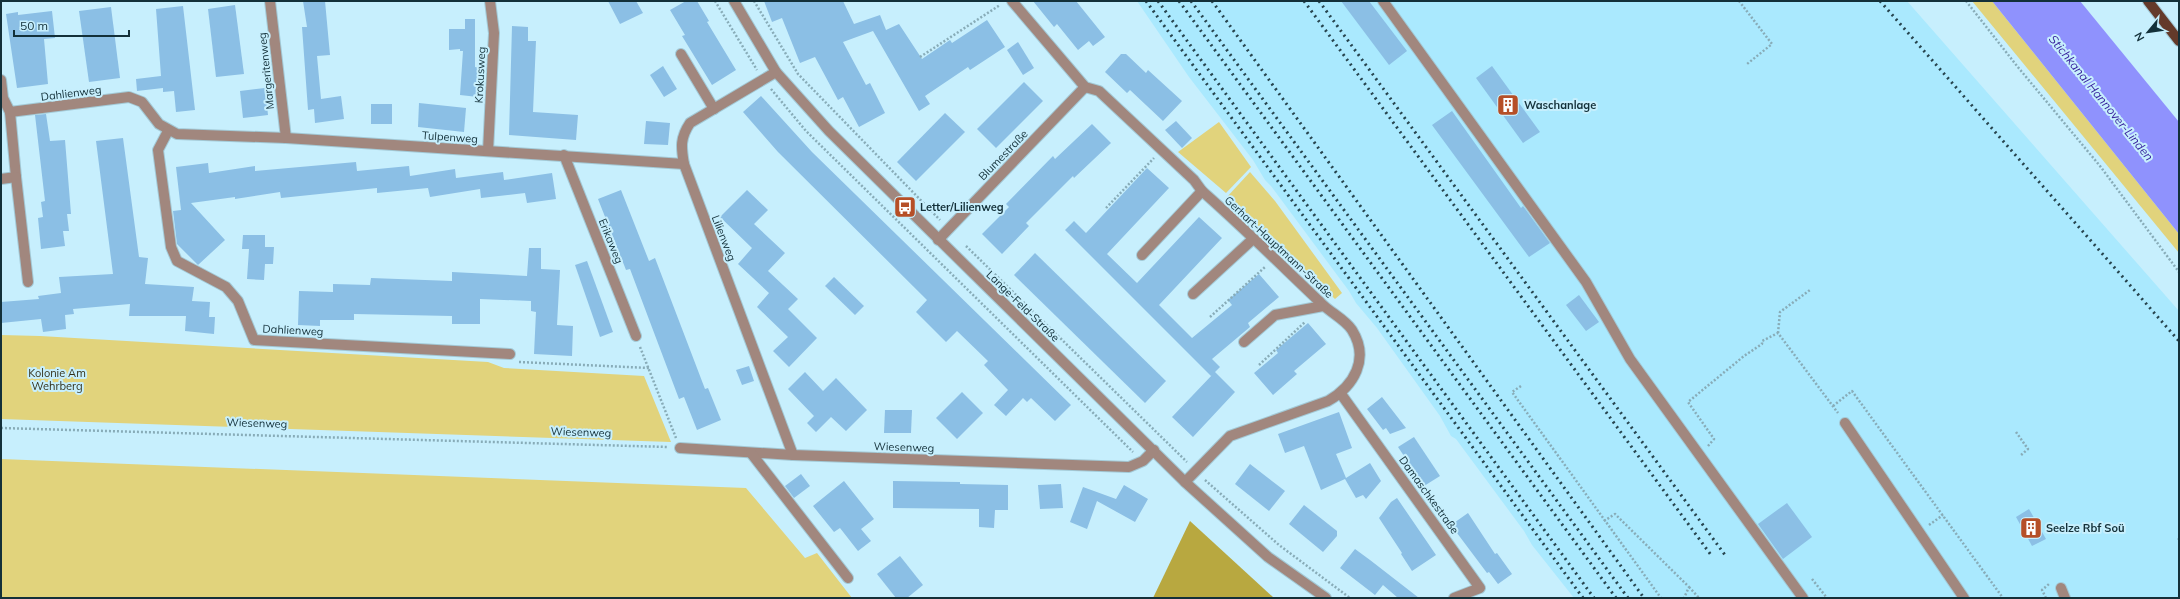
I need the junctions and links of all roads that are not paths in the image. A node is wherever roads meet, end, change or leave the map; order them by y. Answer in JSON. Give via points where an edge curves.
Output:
{"nodes":[{"id":1,"x":270,"y":1,"type":"edge"},
{"id":2,"x":490,"y":1,"type":"edge"},
{"id":3,"x":734,"y":1,"type":"edge"},
{"id":4,"x":1012,"y":1,"type":"edge"},
{"id":5,"x":1383,"y":1,"type":"edge"},
{"id":6,"x":2148,"y":1,"type":"edge"},
{"id":7,"x":2179,"y":40,"type":"edge"},
{"id":8,"x":681,"y":54,"type":"dead end"},
{"id":9,"x":776,"y":72,"type":"junction"},
{"id":10,"x":1,"y":80,"type":"edge"},
{"id":11,"x":1085,"y":88,"type":"junction"},
{"id":12,"x":714,"y":109,"type":"junction"},
{"id":13,"x":10,"y":112,"type":"junction"},
{"id":14,"x":168,"y":131,"type":"junction"},
{"id":15,"x":286,"y":138,"type":"junction"},
{"id":16,"x":488,"y":151,"type":"junction"},
{"id":17,"x":564,"y":155,"type":"junction"},
{"id":18,"x":684,"y":164,"type":"junction"},
{"id":19,"x":16,"y":177,"type":"junction"},
{"id":20,"x":1,"y":179,"type":"edge"},
{"id":21,"x":1202,"y":191,"type":"junction"},
{"id":22,"x":1253,"y":238,"type":"junction"},
{"id":23,"x":938,"y":240,"type":"junction"},
{"id":24,"x":1142,"y":255,"type":"dead end"},
{"id":25,"x":28,"y":282,"type":"dead end"},
{"id":26,"x":1193,"y":294,"type":"dead end"},
{"id":27,"x":1323,"y":306,"type":"junction"},
{"id":28,"x":636,"y":336,"type":"road end"},
{"id":29,"x":1244,"y":342,"type":"dead end"},
{"id":30,"x":510,"y":354,"type":"road end"},
{"id":31,"x":1341,"y":394,"type":"junction"},
{"id":32,"x":1846,"y":423,"type":"road end"},
{"id":33,"x":680,"y":448,"type":"road end"},
{"id":34,"x":1154,"y":450,"type":"junction"},
{"id":35,"x":751,"y":453,"type":"junction"},
{"id":36,"x":793,"y":455,"type":"junction"},
{"id":37,"x":1185,"y":482,"type":"junction"},
{"id":38,"x":848,"y":578,"type":"dead end"},
{"id":39,"x":2060,"y":588,"type":"dead end"},
{"id":40,"x":1326,"y":598,"type":"edge"},
{"id":41,"x":1454,"y":598,"type":"edge"},
{"id":42,"x":1803,"y":598,"type":"edge"},
{"id":43,"x":1964,"y":598,"type":"edge"},
{"id":44,"x":2065,"y":598,"type":"edge"}],
"edges":[{"from":1,"to":15,"type":"street","name":"Margeritenweg"},
{"from":2,"to":16,"type":"street","name":"Krokusweg","via":[[494,33]]},
{"from":3,"to":9,"type":"street","name":"Lange-Feld-Straße"},
{"from":4,"to":11,"type":"street","name":"Gerhart-Hauptmann-Straße"},
{"from":5,"to":42,"type":"street","via":[[1586,282],[1630,359]]},
{"from":6,"to":7,"type":"main road"},
{"from":8,"to":12,"type":"street"},
{"from":9,"to":12,"type":"street","name":"Lilienweg"},
{"from":9,"to":23,"type":"street","name":"Lange-Feld-Straße","via":[[829,131]]},
{"from":10,"to":13,"type":"street","via":[[3,98]]},
{"from":11,"to":21,"type":"street","name":"Gerhart-Hauptmann-Straße","via":[[1099,91],[1194,180]]},
{"from":11,"to":23,"type":"street","name":"Blumestraße"},
{"from":12,"to":18,"type":"street","name":"Lilienweg","via":[[690,123],[683,133]]},
{"from":13,"to":14,"type":"street","name":"Dahlienweg","via":[[129,97],[142,102],[159,124]]},
{"from":13,"to":19,"type":"street"},
{"from":14,"to":15,"type":"street","name":"Tulpenweg","via":[[177,134]]},
{"from":14,"to":30,"type":"street","name":"Dahlienweg","via":[[158,150],[171,247],[177,261],[226,287],[238,301],[254,340]]},
{"from":15,"to":16,"type":"street","name":"Tulpenweg"},
{"from":16,"to":17,"type":"street","name":"Tulpenweg"},
{"from":17,"to":18,"type":"street","name":"Tulpenweg"},
{"from":17,"to":28,"type":"street","name":"Erikaweg"},
{"from":18,"to":36,"type":"street","name":"Lilienweg"},
{"from":19,"to":20,"type":"street"},
{"from":19,"to":25,"type":"street"},
{"from":21,"to":22,"type":"street","name":"Gerhart-Hauptmann-Straße"},
{"from":21,"to":24,"type":"street"},
{"from":22,"to":26,"type":"street"},
{"from":22,"to":27,"type":"street","name":"Gerhart-Hauptmann-Straße"},
{"from":23,"to":34,"type":"street","name":"Lange-Feld-Straße"},
{"from":27,"to":29,"type":"street","via":[[1275,315]]},
{"from":27,"to":31,"type":"street","name":"Gerhart-Hauptmann-Straße","via":[[1352,330],[1358,344],[1360,361],[1354,379]]},
{"from":31,"to":37,"type":"street","name":"Gerhart-Hauptmann-Straße","via":[[1230,436]]},
{"from":31,"to":41,"type":"street","name":"Damaschkestraße","via":[[1480,588]]},
{"from":32,"to":43,"type":"street"},
{"from":33,"to":35,"type":"street","name":"Wiesenweg"},
{"from":34,"to":36,"type":"street","name":"Wiesenweg","via":[[1143,461],[1129,467]]},
{"from":34,"to":37,"type":"street","name":"Lange-Feld-Straße"},
{"from":35,"to":36,"type":"street","name":"Wiesenweg"},
{"from":35,"to":38,"type":"street"},
{"from":37,"to":40,"type":"street","name":"Lange-Feld-Straße","via":[[1268,557]]},
{"from":39,"to":44,"type":"street"}]}
